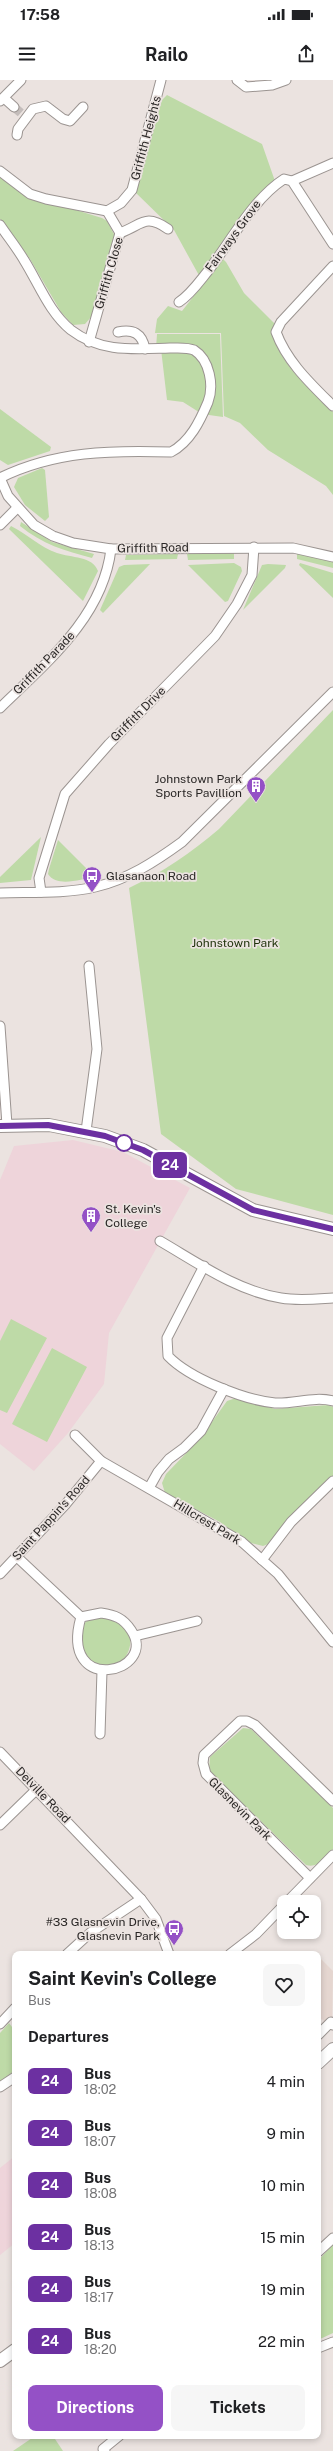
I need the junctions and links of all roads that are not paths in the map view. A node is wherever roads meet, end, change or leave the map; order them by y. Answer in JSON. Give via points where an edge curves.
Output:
{"nodes":[{"id":1,"x":21,"y":80,"type":"edge"},
{"id":2,"x":161,"y":80,"type":"edge"},
{"id":3,"x":237,"y":80,"type":"edge"},
{"id":4,"x":286,"y":80,"type":"edge"},
{"id":5,"x":2,"y":100,"type":"edge"},
{"id":6,"x":14,"y":107,"type":"tunnel mouth"},
{"id":7,"x":82,"y":107,"type":"dead end"},
{"id":8,"x":17,"y":136,"type":"dead end"},
{"id":9,"x":333,"y":163,"type":"edge"},
{"id":10,"x":0,"y":171,"type":"edge"},
{"id":11,"x":292,"y":181,"type":"junction"},
{"id":12,"x":107,"y":211,"type":"junction"},
{"id":13,"x":0,"y":225,"type":"edge"},
{"id":14,"x":168,"y":229,"type":"dead end"},
{"id":15,"x":120,"y":233,"type":"junction"},
{"id":16,"x":333,"y":244,"type":"edge"},
{"id":17,"x":333,"y":266,"type":"edge"},
{"id":18,"x":179,"y":302,"type":"dead end"},
{"id":19,"x":118,"y":332,"type":"dead end"},
{"id":20,"x":89,"y":342,"type":"junction"},
{"id":21,"x":144,"y":349,"type":"junction"},
{"id":22,"x":333,"y":406,"type":"edge"},
{"id":23,"x":0,"y":478,"type":"edge"},
{"id":24,"x":17,"y":508,"type":"junction"},
{"id":25,"x":0,"y":524,"type":"edge"},
{"id":26,"x":254,"y":546,"type":"junction"},
{"id":27,"x":111,"y":549,"type":"junction"},
{"id":28,"x":333,"y":557,"type":"edge"},
{"id":29,"x":333,"y":692,"type":"edge"},
{"id":30,"x":0,"y":708,"type":"edge"},
{"id":31,"x":41,"y":892,"type":"junction"},
{"id":32,"x":0,"y":893,"type":"edge"},
{"id":33,"x":89,"y":966,"type":"dead end"},
{"id":34,"x":0,"y":1026,"type":"edge"},
{"id":35,"x":3,"y":1126,"type":"edge"},
{"id":36,"x":86,"y":1131,"type":"junction"},
{"id":37,"x":333,"y":1229,"type":"edge"},
{"id":38,"x":160,"y":1241,"type":"dead end"},
{"id":39,"x":204,"y":1266,"type":"junction"},
{"id":40,"x":333,"y":1298,"type":"edge"},
{"id":41,"x":224,"y":1389,"type":"junction"},
{"id":42,"x":333,"y":1401,"type":"edge"},
{"id":43,"x":75,"y":1435,"type":"dead end"},
{"id":44,"x":101,"y":1461,"type":"junction"},
{"id":45,"x":332,"y":1483,"type":"edge"},
{"id":46,"x":149,"y":1488,"type":"junction"},
{"id":47,"x":16,"y":1556,"type":"junction"},
{"id":48,"x":262,"y":1560,"type":"junction"},
{"id":49,"x":0,"y":1574,"type":"edge"},
{"id":50,"x":81,"y":1617,"type":"junction"},
{"id":51,"x":197,"y":1621,"type":"dead end"},
{"id":52,"x":135,"y":1636,"type":"junction"},
{"id":53,"x":333,"y":1642,"type":"edge"},
{"id":54,"x":102,"y":1671,"type":"junction"},
{"id":55,"x":100,"y":1734,"type":"dead end"},
{"id":56,"x":0,"y":1752,"type":"edge"},
{"id":57,"x":37,"y":1789,"type":"junction"},
{"id":58,"x":333,"y":1801,"type":"edge"},
{"id":59,"x":0,"y":1825,"type":"edge"},
{"id":60,"x":333,"y":1855,"type":"edge"},
{"id":61,"x":310,"y":1878,"type":"junction"},
{"id":62,"x":294,"y":1895,"type":"edge"},
{"id":63,"x":141,"y":1899,"type":"junction"},
{"id":64,"x":277,"y":1912,"type":"edge"},
{"id":65,"x":70,"y":1951,"type":"edge"},
{"id":66,"x":168,"y":1951,"type":"edge"},
{"id":67,"x":234,"y":1951,"type":"edge"},
{"id":68,"x":12,"y":2015,"type":"edge"},
{"id":69,"x":0,"y":2024,"type":"edge"},
{"id":70,"x":333,"y":2024,"type":"edge"},
{"id":71,"x":321,"y":2032,"type":"edge"},
{"id":72,"x":333,"y":2049,"type":"edge"},
{"id":73,"x":321,"y":2060,"type":"edge"},
{"id":74,"x":12,"y":2080,"type":"edge"},
{"id":75,"x":0,"y":2087,"type":"edge"},
{"id":76,"x":333,"y":2238,"type":"edge"},
{"id":77,"x":321,"y":2249,"type":"edge"},
{"id":78,"x":333,"y":2342,"type":"edge"},
{"id":79,"x":321,"y":2347,"type":"edge"},
{"id":80,"x":12,"y":2352,"type":"edge"},
{"id":81,"x":0,"y":2361,"type":"edge"},
{"id":82,"x":115,"y":2439,"type":"edge"},
{"id":83,"x":105,"y":2451,"type":"edge"}],
"edges":[{"from":1,"to":5,"type":"street"},
{"from":2,"to":12,"type":"street","name":"Griffith Heights","via":[[132,190],[121,203]]},
{"from":3,"to":4,"type":"street","via":[[246,87],[272,85]]},
{"from":5,"to":6,"type":"street"},
{"from":7,"to":8,"type":"street","via":[[70,121],[63,119],[46,106],[33,109],[24,116]]},
{"from":9,"to":11,"type":"street","name":"Fairways Grove"},
{"from":10,"to":12,"type":"street","via":[[30,194]]},
{"from":11,"to":16,"type":"street"},
{"from":11,"to":18,"type":"street","name":"Fairways Grove","via":[[284,179],[264,195],[202,279]]},
{"from":12,"to":15,"type":"street"},
{"from":13,"to":20,"type":"street","via":[[58,317]]},
{"from":14,"to":15,"type":"street","name":"Griffith Close","via":[[157,221],[147,220]]},
{"from":15,"to":20,"type":"street","name":"Griffith Close"},
{"from":17,"to":22,"type":"street","via":[[281,322],[276,332],[281,345],[297,368]]},
{"from":19,"to":21,"type":"street","via":[[136,332],[141,336]]},
{"from":20,"to":21,"type":"street","via":[[104,347]]},
{"from":21,"to":23,"type":"street","name":"Griffith Road","via":[[194,350],[209,371],[212,392],[183,446],[171,452],[71,454],[44,460]]},
{"from":23,"to":24,"type":"street","name":"Griffith Road"},
{"from":24,"to":25,"type":"street"},
{"from":24,"to":27,"type":"street","name":"Griffith Road","via":[[34,525],[53,536],[73,543]]},
{"from":26,"to":27,"type":"street","name":"Griffith Road"},
{"from":26,"to":28,"type":"street","name":"Griffith Road","via":[[293,548]]},
{"from":26,"to":31,"type":"street","name":"Griffith Drive","via":[[252,575],[237,604],[215,636],[109,744],[65,794],[39,878]]},
{"from":27,"to":30,"type":"street","name":"Griffith Parade","via":[[108,570],[85,617],[70,638]]},
{"from":29,"to":31,"type":"street","via":[[182,842],[155,862],[94,888]]},
{"from":31,"to":32,"type":"street"},
{"from":33,"to":36,"type":"street","via":[[97,1049]]},
{"from":34,"to":35,"type":"street"},
{"from":35,"to":36,"type":"street","via":[[48,1125]]},
{"from":36,"to":37,"type":"street","via":[[143,1150],[253,1210]]},
{"from":38,"to":39,"type":"street"},
{"from":39,"to":40,"type":"street","via":[[252,1289],[281,1298]]},
{"from":39,"to":41,"type":"street","via":[[167,1338],[166,1346],[168,1356],[178,1367]]},
{"from":41,"to":42,"type":"street","via":[[274,1403],[318,1399]]},
{"from":41,"to":46,"type":"street","via":[[201,1431],[169,1459]]},
{"from":43,"to":44,"type":"street","name":"Hillcrest Park"},
{"from":44,"to":46,"type":"street","name":"Hillcrest Park"},
{"from":44,"to":47,"type":"street","name":"Saint Pappin's Road","via":[[65,1505]]},
{"from":45,"to":48,"type":"street","via":[[291,1522]]},
{"from":46,"to":48,"type":"street","name":"Hillcrest Park","via":[[236,1539]]},
{"from":47,"to":49,"type":"street","name":"Saint Pappin's Road"},
{"from":47,"to":50,"type":"street"},
{"from":48,"to":53,"type":"street","name":"Hillcrest Park","via":[[278,1574]]},
{"from":50,"to":52,"type":"street","via":[[112,1614],[120,1617]]},
{"from":50,"to":54,"type":"street","via":[[77,1644],[88,1664]]},
{"from":51,"to":52,"type":"street"},
{"from":52,"to":54,"type":"street","via":[[133,1656],[122,1667]]},
{"from":54,"to":55,"type":"street"},
{"from":56,"to":57,"type":"street","name":"Delville Road"},
{"from":57,"to":59,"type":"street"},
{"from":57,"to":63,"type":"street","name":"Delville Road"},
{"from":58,"to":61,"type":"street","name":"Glasnevin Park","via":[[255,1725],[247,1721],[240,1721],[204,1755],[206,1774]]},
{"from":60,"to":61,"type":"street"},
{"from":61,"to":62,"type":"street"},
{"from":63,"to":65,"type":"street","via":[[90,1933]]},
{"from":63,"to":66,"type":"street","name":"Delville Road","via":[[156,1919]]},
{"from":64,"to":67,"type":"street","via":[[256,1934]]},
{"from":68,"to":69,"type":"street"},
{"from":70,"to":71,"type":"street","via":[[331,2022]]},
{"from":72,"to":73,"type":"street"},
{"from":74,"to":75,"type":"street"},
{"from":76,"to":77,"type":"street"},
{"from":78,"to":79,"type":"street"},
{"from":80,"to":81,"type":"street"},
{"from":82,"to":83,"type":"street","via":[[103,2449]]}]}
